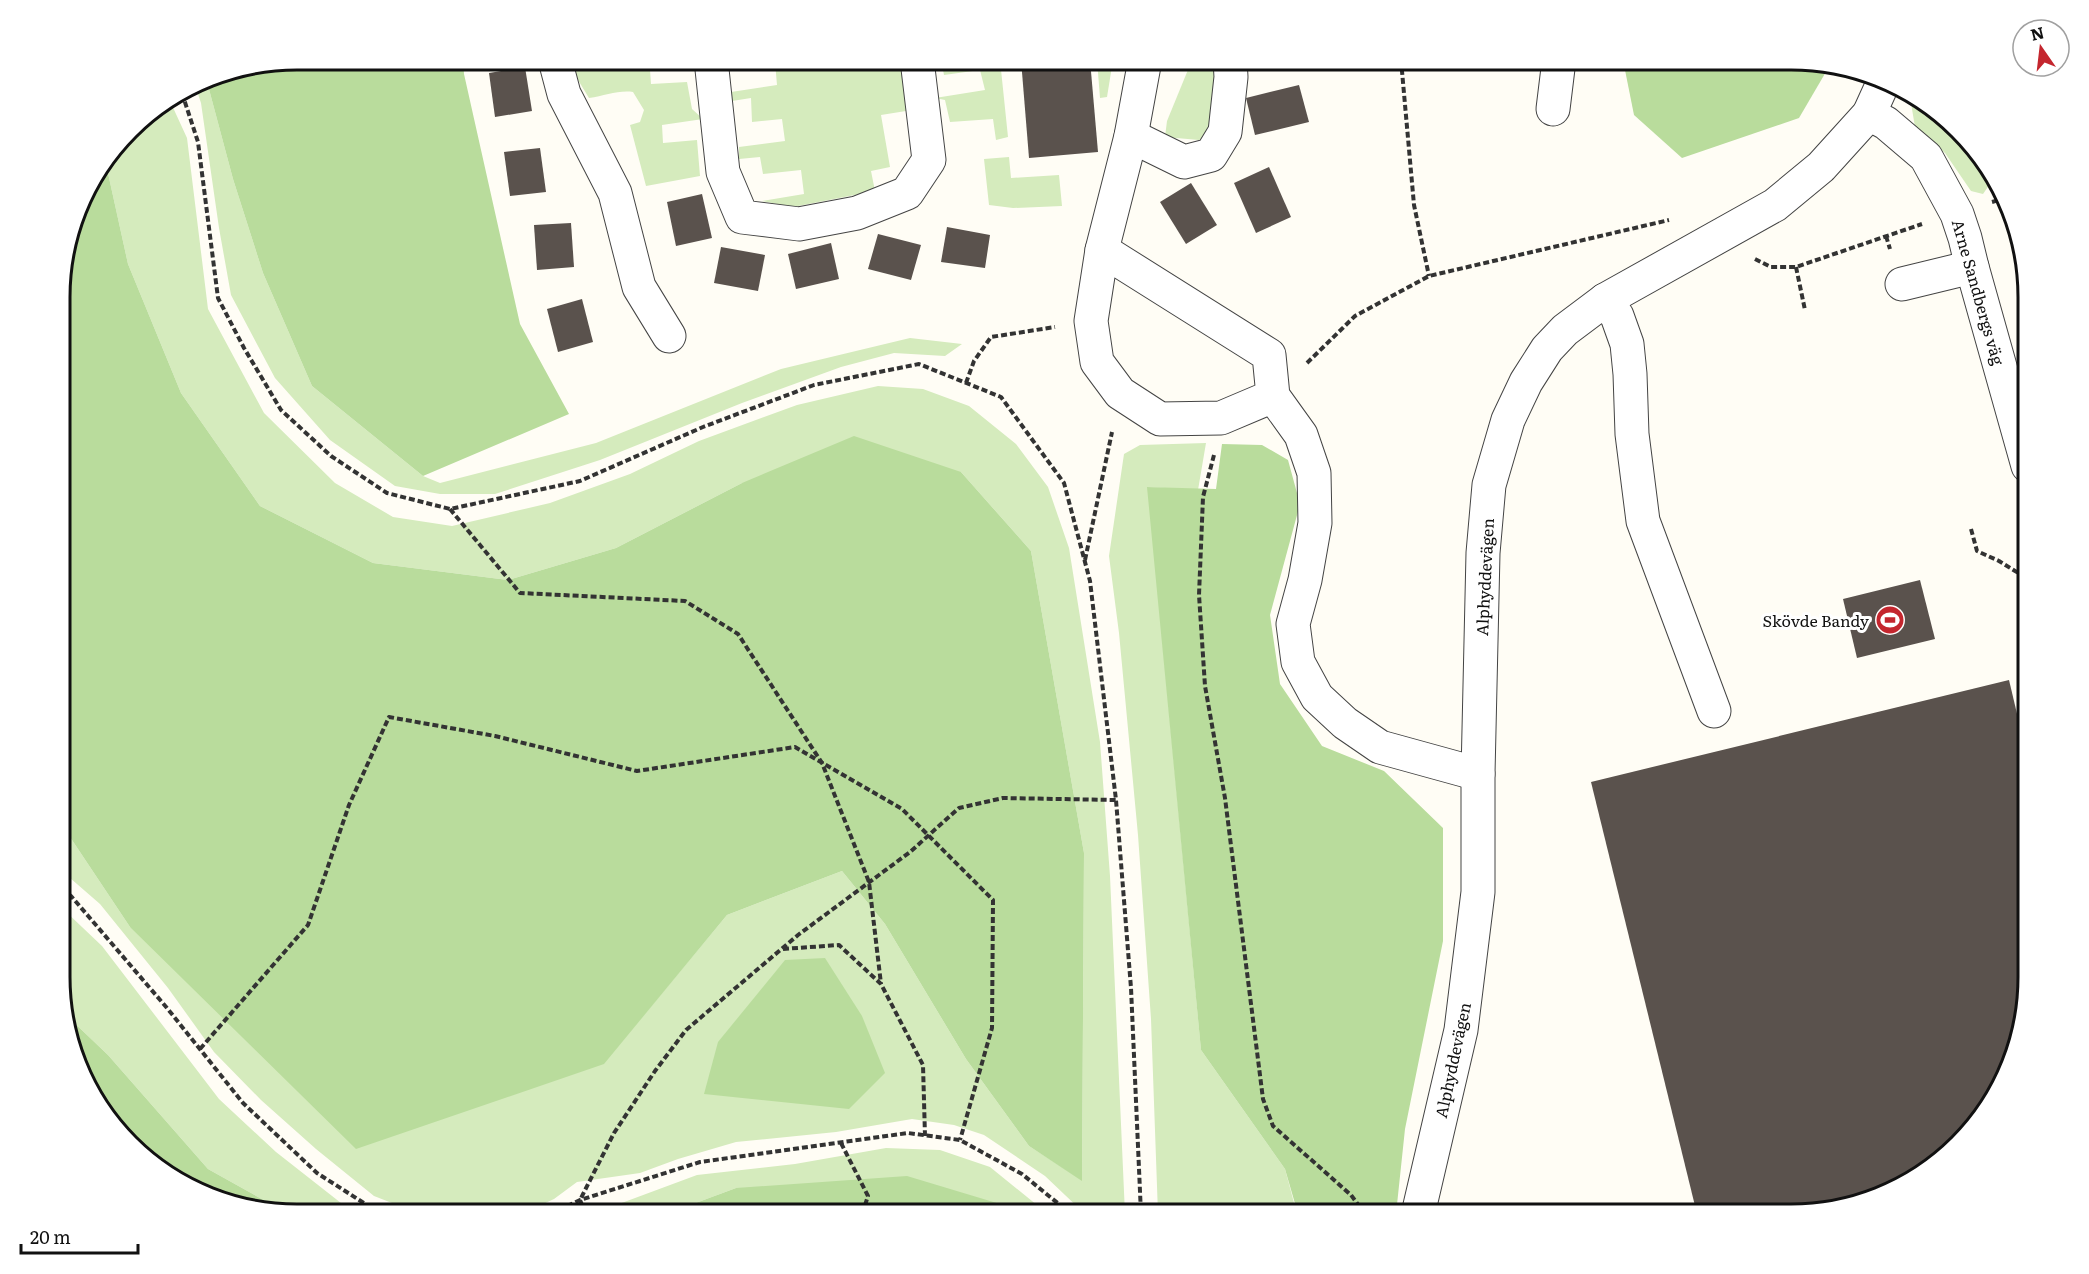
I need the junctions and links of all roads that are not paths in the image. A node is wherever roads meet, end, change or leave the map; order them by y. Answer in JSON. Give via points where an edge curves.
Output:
{"nodes":[{"id":1,"x":558,"y":70,"type":"edge"},
{"id":2,"x":712,"y":70,"type":"edge"},
{"id":3,"x":918,"y":70,"type":"edge"},
{"id":4,"x":1143,"y":70,"type":"edge"},
{"id":5,"x":1231,"y":70,"type":"edge"},
{"id":6,"x":1558,"y":70,"type":"edge"},
{"id":7,"x":1881,"y":89,"type":"edge"},
{"id":8,"x":1553,"y":109,"type":"dead end"},
{"id":9,"x":1869,"y":114,"type":"junction"},
{"id":10,"x":1131,"y":136,"type":"junction"},
{"id":11,"x":1102,"y":250,"type":"junction"},
{"id":12,"x":1972,"y":267,"type":"junction"},
{"id":13,"x":1902,"y":284,"type":"dead end"},
{"id":14,"x":1605,"y":300,"type":"junction"},
{"id":15,"x":669,"y":336,"type":"dead end"},
{"id":16,"x":1273,"y":396,"type":"junction"},
{"id":17,"x":2018,"y":430,"type":"edge"},
{"id":18,"x":1714,"y":711,"type":"dead end"},
{"id":19,"x":1478,"y":774,"type":"junction"},
{"id":20,"x":1420,"y":1204,"type":"edge"}],
"edges":[{"from":1,"to":15,"type":"street","via":[[564,94],[615,193],[639,287]]},
{"from":2,"to":3,"type":"street","via":[[723,172],[742,217],[799,224],[858,213],[907,193],[929,160]]},
{"from":4,"to":10,"type":"street"},
{"from":5,"to":10,"type":"street","via":[[1225,132],[1211,155],[1184,162]]},
{"from":6,"to":8,"type":"street"},
{"from":7,"to":9,"type":"street","name":"Alphyddevägen"},
{"from":9,"to":12,"type":"street","name":"Arne Sandbergs väg","via":[[1886,123],[1926,157],[1957,214]]},
{"from":9,"to":14,"type":"street","name":"Alphyddevägen","via":[[1821,167],[1775,205]]},
{"from":10,"to":11,"type":"street"},
{"from":11,"to":16,"type":"street","via":[[1269,355]]},
{"from":11,"to":16,"type":"street","via":[[1091,321],[1097,362],[1120,393],[1160,419],[1221,418]]},
{"from":12,"to":13,"type":"street"},
{"from":12,"to":17,"type":"street","name":"Arne Sandbergs väg"},
{"from":14,"to":18,"type":"street","via":[[1617,316],[1627,344],[1642,521]]},
{"from":14,"to":19,"type":"street","name":"Alphyddevägen","via":[[1565,330],[1526,382],[1508,420],[1489,485],[1483,553]]},
{"from":16,"to":19,"type":"street","via":[[1301,435],[1314,473],[1315,523],[1293,624],[1298,662],[1317,697],[1380,747]]},
{"from":19,"to":20,"type":"street","name":"Alphyddevägen","via":[[1478,892],[1461,1030]]}]}
